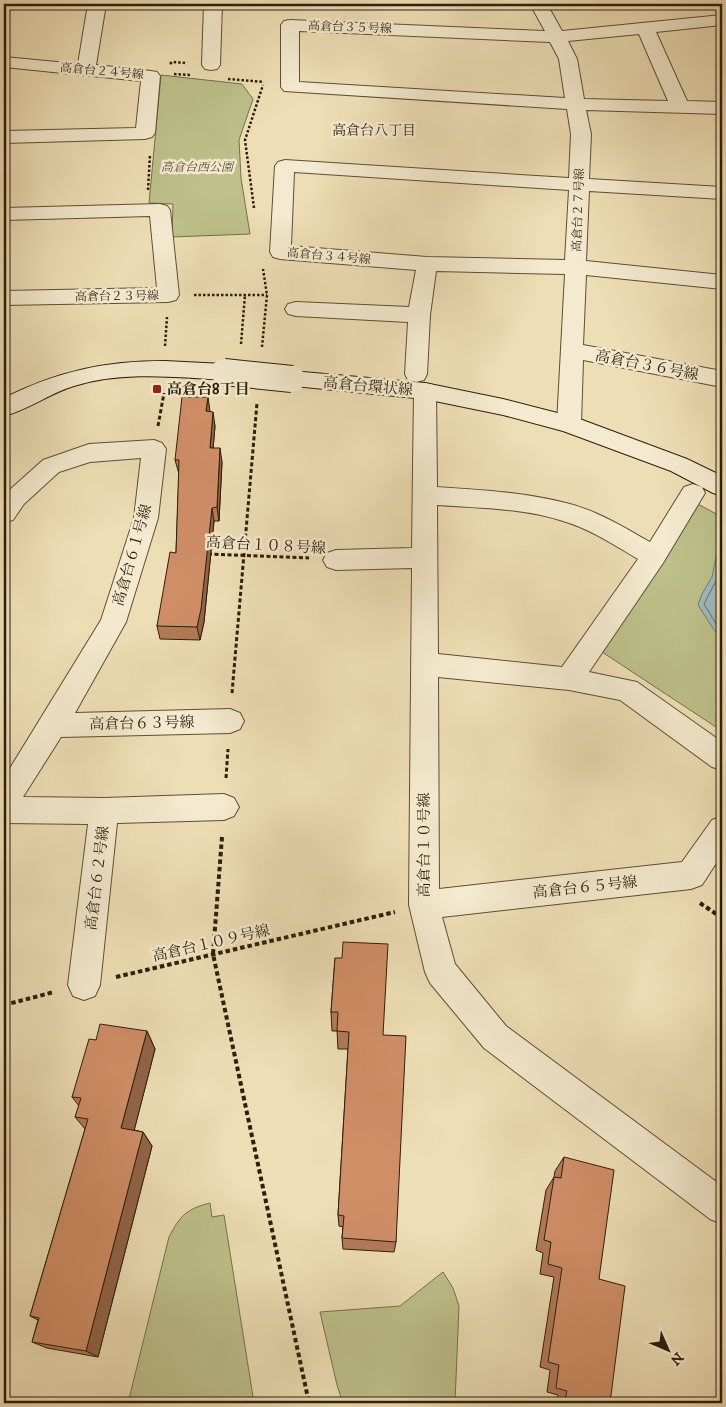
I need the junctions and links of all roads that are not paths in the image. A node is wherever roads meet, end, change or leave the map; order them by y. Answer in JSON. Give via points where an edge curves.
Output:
{"nodes":[{"id":1,"x":97,"y":4,"type":"edge"},
{"id":2,"x":213,"y":4,"type":"edge"},
{"id":3,"x":539,"y":4,"type":"edge"},
{"id":4,"x":722,"y":20,"type":"edge"},
{"id":5,"x":645,"y":28,"type":"junction"},
{"id":6,"x":558,"y":36,"type":"junction"},
{"id":7,"x":4,"y":62,"type":"edge"},
{"id":8,"x":211,"y":65,"type":"dead end"},
{"id":9,"x":86,"y":70,"type":"junction"},
{"id":10,"x":575,"y":104,"type":"junction"},
{"id":11,"x":680,"y":107,"type":"junction"},
{"id":12,"x":722,"y":108,"type":"edge"},
{"id":13,"x":4,"y":137,"type":"edge"},
{"id":14,"x":579,"y":183,"type":"junction"},
{"id":15,"x":722,"y":193,"type":"edge"},
{"id":16,"x":4,"y":214,"type":"edge"},
{"id":17,"x":427,"y":264,"type":"junction"},
{"id":18,"x":576,"y":267,"type":"junction"},
{"id":19,"x":722,"y":282,"type":"edge"},
{"id":20,"x":4,"y":298,"type":"edge"},
{"id":21,"x":296,"y":309,"type":"dead end"},
{"id":22,"x":419,"y":315,"type":"junction"},
{"id":23,"x":572,"y":351,"type":"junction"},
{"id":24,"x":722,"y":379,"type":"edge"},
{"id":25,"x":420,"y":382,"type":"junction"},
{"id":26,"x":4,"y":408,"type":"edge"},
{"id":27,"x":569,"y":424,"type":"junction"},
{"id":28,"x":722,"y":487,"type":"edge"},
{"id":29,"x":693,"y":493,"type":"dead end"},
{"id":30,"x":425,"y":495,"type":"junction"},
{"id":31,"x":4,"y":513,"type":"edge"},
{"id":32,"x":654,"y":556,"type":"junction"},
{"id":33,"x":424,"y":558,"type":"junction"},
{"id":34,"x":336,"y":560,"type":"road end"},
{"id":35,"x":424,"y":664,"type":"junction"},
{"id":36,"x":569,"y":679,"type":"junction"},
{"id":37,"x":230,"y":721,"type":"dead end"},
{"id":38,"x":53,"y":725,"type":"junction"},
{"id":39,"x":722,"y":758,"type":"edge"},
{"id":40,"x":4,"y":803,"type":"edge"},
{"id":41,"x":224,"y":808,"type":"dead end"},
{"id":42,"x":4,"y":810,"type":"edge"},
{"id":43,"x":104,"y":811,"type":"junction"},
{"id":44,"x":722,"y":829,"type":"edge"},
{"id":45,"x":424,"y":905,"type":"junction"},
{"id":46,"x":84,"y":985,"type":"road end"},
{"id":47,"x":722,"y":1207,"type":"edge"}],
"edges":[{"from":1,"to":9,"type":"street"},
{"from":2,"to":8,"type":"street"},
{"from":3,"to":6,"type":"street","name":"高倉台２７号線"},
{"from":4,"to":5,"type":"street","name":"高倉台３５号線"},
{"from":5,"to":6,"type":"street","name":"高倉台３５号線"},
{"from":5,"to":11,"type":"street"},
{"from":6,"to":10,"type":"street","name":"高倉台２７号線","via":[[568,59]]},
{"from":6,"to":10,"type":"street","name":"高倉台３５号線","via":[[290,25],[290,87]]},
{"from":7,"to":9,"type":"street","name":"高倉台２４号線"},
{"from":9,"to":13,"type":"street","name":"高倉台２４号線","via":[[151,76],[145,133]]},
{"from":10,"to":11,"type":"street","name":"高倉台３５号線"},
{"from":10,"to":14,"type":"street","name":"高倉台２７号線","via":[[581,134]]},
{"from":11,"to":12,"type":"street","name":"高倉台３５号線"},
{"from":14,"to":15,"type":"street","name":"高倉台３４号線"},
{"from":14,"to":17,"type":"street","name":"高倉台３４号線","via":[[285,166],[271,257]]},
{"from":14,"to":18,"type":"street","name":"高倉台２７号線"},
{"from":16,"to":20,"type":"street","name":"高倉台２３号線","via":[[160,210],[168,295]]},
{"from":17,"to":18,"type":"street","name":"高倉台３４号線"},
{"from":17,"to":22,"type":"street","name":"高倉台１０号線"},
{"from":18,"to":19,"type":"street","name":"高倉台３４号線"},
{"from":18,"to":23,"type":"street","name":"高倉台２７号線"},
{"from":21,"to":22,"type":"street"},
{"from":22,"to":25,"type":"street","name":"高倉台１０号線"},
{"from":23,"to":24,"type":"street","name":"高倉台３６号線"},
{"from":23,"to":27,"type":"street","name":"高倉台２７号線"},
{"from":25,"to":26,"type":"street","name":"高倉台環状線","bridge":true,"via":[[292,379],[168,368],[107,372],[69,380]]},
{"from":25,"to":27,"type":"street","name":"高倉台環状線"},
{"from":25,"to":30,"type":"street","name":"高倉台１０号線"},
{"from":27,"to":28,"type":"street","name":"高倉台環状線","via":[[679,465]]},
{"from":29,"to":32,"type":"street"},
{"from":30,"to":32,"type":"street","via":[[512,502],[566,512],[605,528]]},
{"from":30,"to":33,"type":"street","name":"高倉台１０号線"},
{"from":31,"to":38,"type":"street","name":"高倉台６１号線","via":[[15,498],[51,466],[89,453],[154,449],[146,518],[113,622]]},
{"from":32,"to":36,"type":"street"},
{"from":33,"to":34,"type":"street"},
{"from":33,"to":35,"type":"street","name":"高倉台１０号線"},
{"from":35,"to":36,"type":"street"},
{"from":35,"to":45,"type":"street","name":"高倉台１０号線"},
{"from":36,"to":39,"type":"street","via":[[627,690]]},
{"from":37,"to":38,"type":"street","name":"高倉台６３号線"},
{"from":38,"to":40,"type":"street","name":"高倉台６１号線"},
{"from":41,"to":43,"type":"street"},
{"from":42,"to":43,"type":"street","name":"高倉台６２号線"},
{"from":43,"to":46,"type":"street","name":"高倉台６２号線"},
{"from":44,"to":45,"type":"street","name":"高倉台６５号線","via":[[691,875]]},
{"from":45,"to":47,"type":"street","name":"高倉台１０号線","via":[[441,972],[495,1037]]}]}
